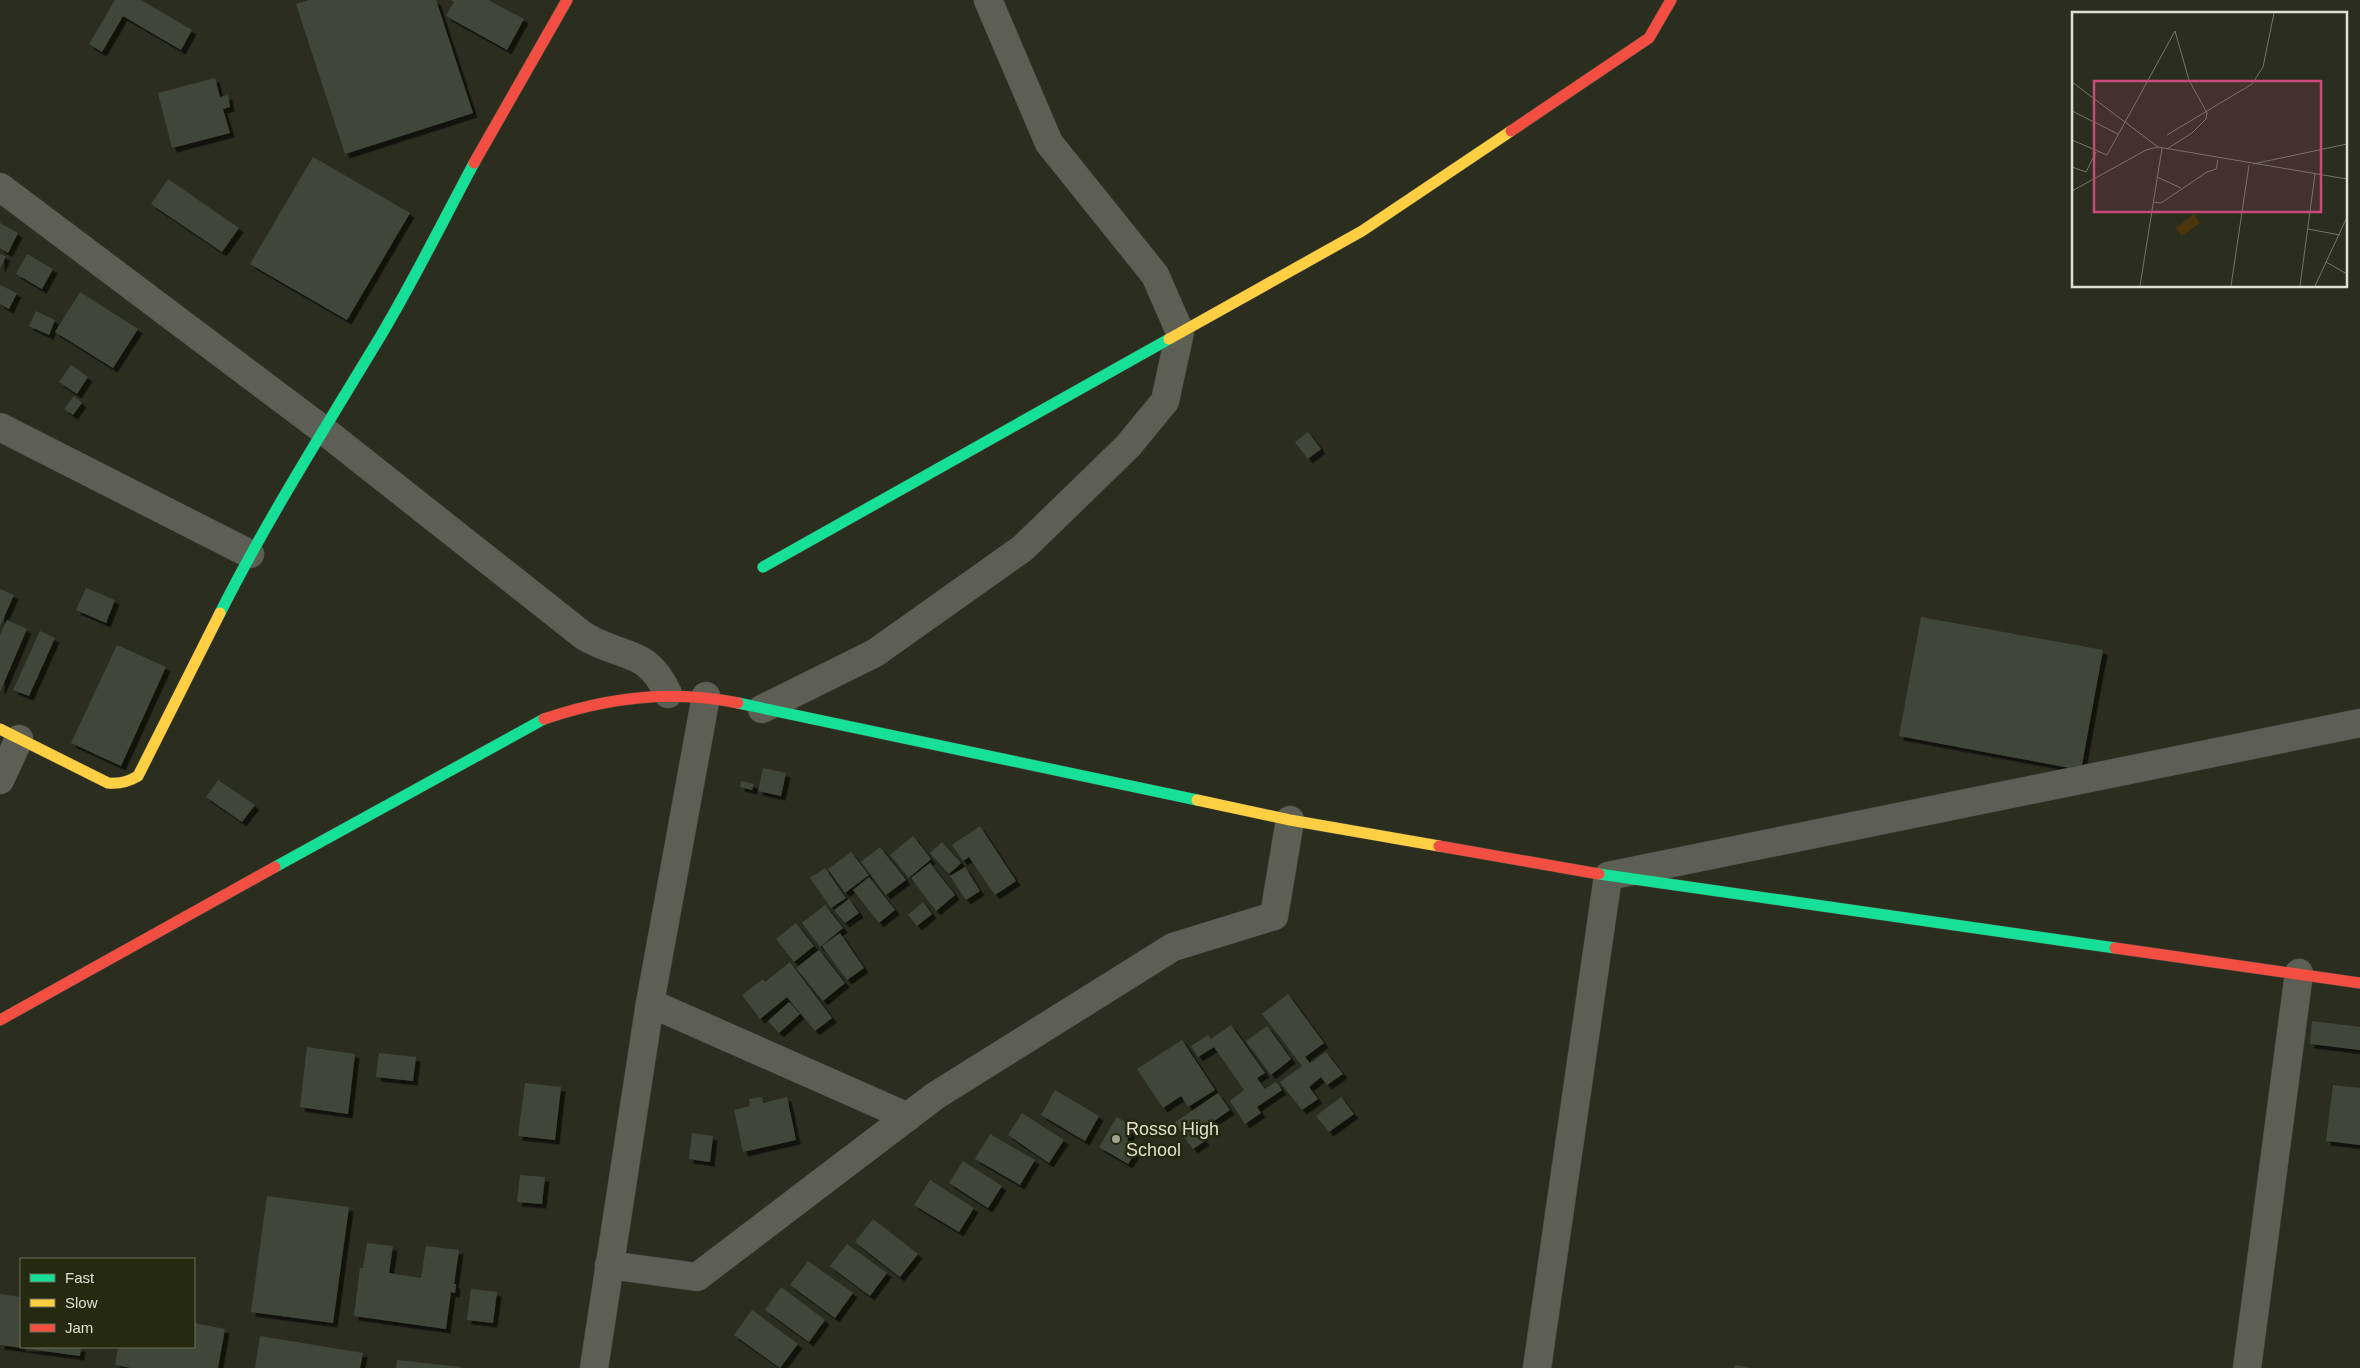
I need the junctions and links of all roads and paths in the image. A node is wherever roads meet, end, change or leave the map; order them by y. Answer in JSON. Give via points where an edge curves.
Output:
{"nodes":[{"id":1,"x":567,"y":0,"type":"edge"},
{"id":2,"x":988,"y":0,"type":"edge"},
{"id":3,"x":1671,"y":0,"type":"edge"},
{"id":4,"x":0,"y":187,"type":"edge"},
{"id":5,"x":1180,"y":332,"type":"junction"},
{"id":6,"x":0,"y":427,"type":"edge"},
{"id":7,"x":322,"y":429,"type":"junction"},
{"id":8,"x":250,"y":554,"type":"junction"},
{"id":9,"x":763,"y":567,"type":"dead end"},
{"id":10,"x":668,"y":694,"type":"junction"},
{"id":11,"x":706,"y":696,"type":"junction"},
{"id":12,"x":762,"y":709,"type":"junction"},
{"id":13,"x":2360,"y":722,"type":"edge"},
{"id":14,"x":10,"y":734,"type":"edge"},
{"id":15,"x":0,"y":780,"type":"edge"},
{"id":16,"x":1290,"y":820,"type":"junction"},
{"id":17,"x":1608,"y":876,"type":"junction"},
{"id":18,"x":2299,"y":973,"type":"junction"},
{"id":19,"x":2360,"y":983,"type":"edge"},
{"id":20,"x":650,"y":1003,"type":"junction"},
{"id":21,"x":0,"y":1020,"type":"edge"},
{"id":22,"x":908,"y":1117,"type":"junction"},
{"id":23,"x":609,"y":1265,"type":"junction"},
{"id":24,"x":594,"y":1368,"type":"edge"},
{"id":25,"x":1537,"y":1368,"type":"edge"},
{"id":26,"x":2247,"y":1368,"type":"edge"}],
"edges":[{"from":1,"to":7,"type":"street","via":[[509,99],[381,335]]},
{"from":2,"to":5,"type":"street","via":[[1049,143],[1155,275]]},
{"from":3,"to":5,"type":"street","via":[[1649,38],[1362,231]]},
{"from":4,"to":7,"type":"street"},
{"from":5,"to":9,"type":"street"},
{"from":5,"to":12,"type":"street","via":[[1165,401],[1128,446],[1023,548],[875,653]]},
{"from":6,"to":8,"type":"street"},
{"from":7,"to":8,"type":"street"},
{"from":7,"to":10,"type":"street","via":[[584,636],[651,666],[662,679]]},
{"from":8,"to":14,"type":"street","via":[[138,776],[129,782],[108,783]]},
{"from":10,"to":11,"type":"street"},
{"from":10,"to":21,"type":"street","via":[[602,700],[537,720]]},
{"from":11,"to":12,"type":"street"},
{"from":11,"to":20,"type":"street"},
{"from":12,"to":16,"type":"street"},
{"from":13,"to":17,"type":"street"},
{"from":14,"to":15,"type":"street"},
{"from":16,"to":17,"type":"street"},
{"from":16,"to":22,"type":"street","via":[[1274,916],[1173,947],[935,1096]]},
{"from":17,"to":18,"type":"street"},
{"from":17,"to":25,"type":"street"},
{"from":18,"to":19,"type":"street"},
{"from":18,"to":26,"type":"street"},
{"from":20,"to":22,"type":"street"},
{"from":20,"to":23,"type":"street"},
{"from":22,"to":23,"type":"street","via":[[697,1277]]},
{"from":23,"to":24,"type":"street"}]}
